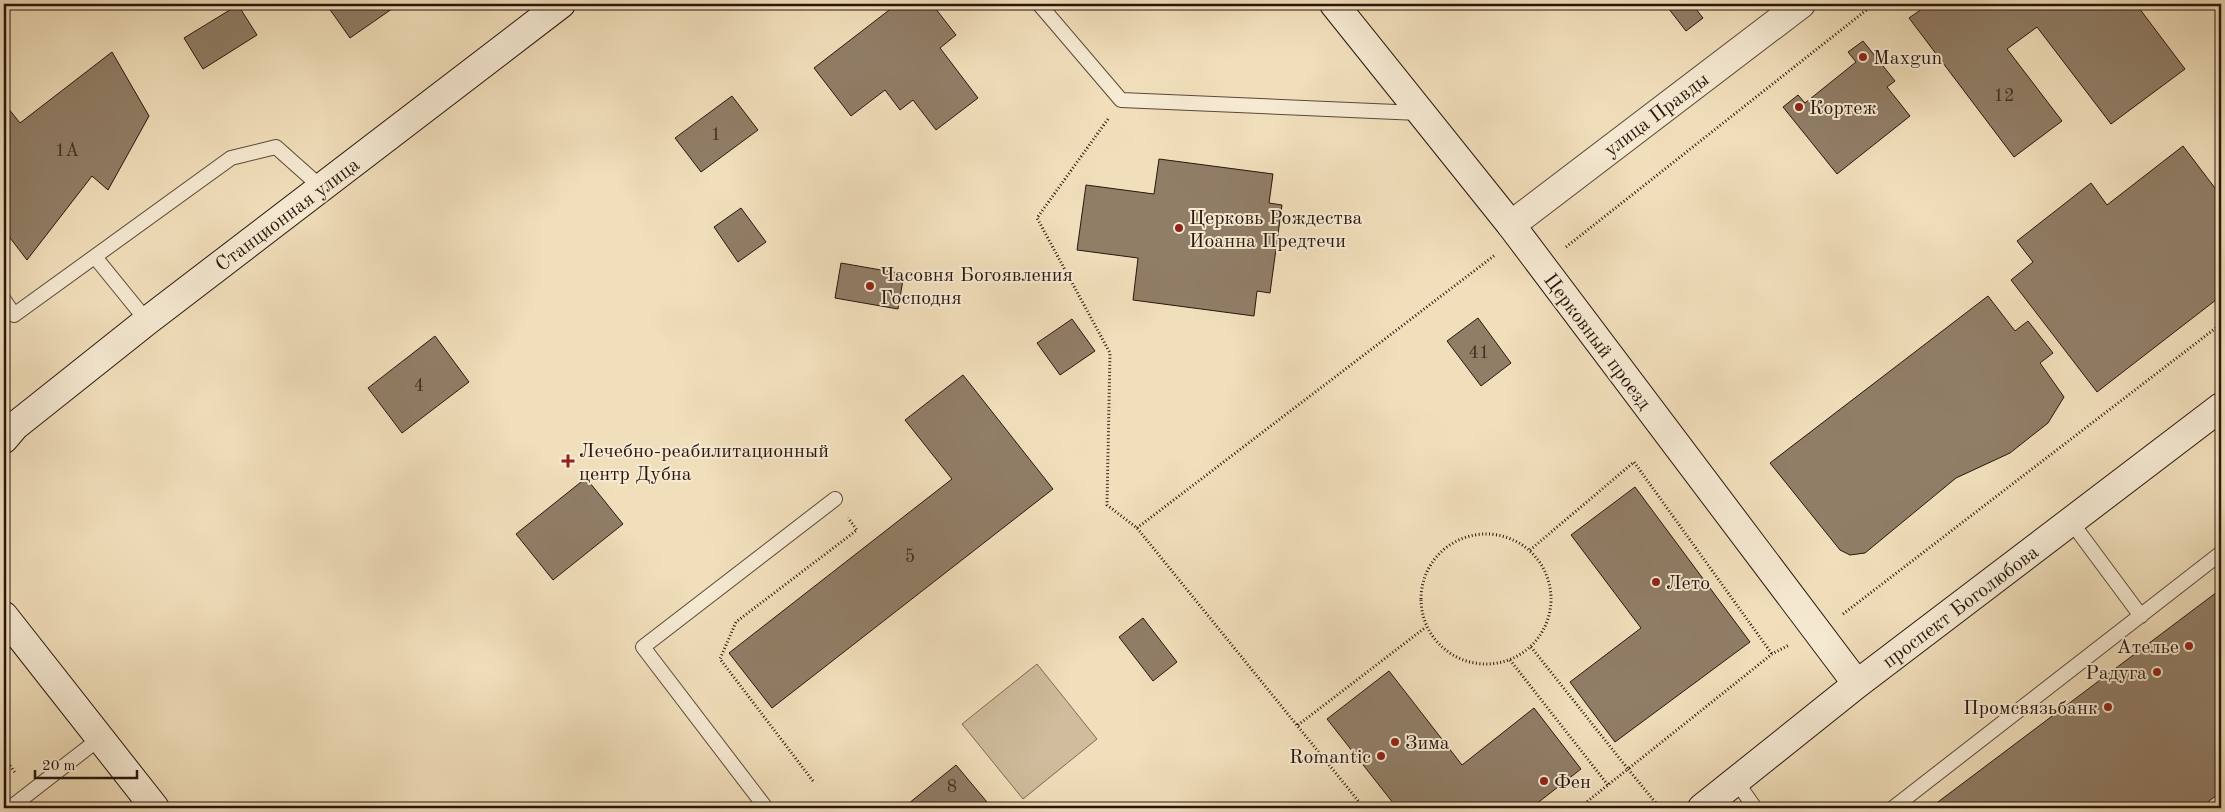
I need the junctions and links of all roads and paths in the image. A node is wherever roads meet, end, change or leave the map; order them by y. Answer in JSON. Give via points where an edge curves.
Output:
{"nodes":[{"id":1,"x":561,"y":4,"type":"edge"},
{"id":2,"x":1038,"y":4,"type":"edge"},
{"id":3,"x":1334,"y":4,"type":"edge"},
{"id":4,"x":1801,"y":4,"type":"edge"},
{"id":5,"x":1874,"y":4,"type":"edge"},
{"id":6,"x":1121,"y":100,"type":"junction"},
{"id":7,"x":1419,"y":113,"type":"junction"},
{"id":8,"x":322,"y":188,"type":"junction"},
{"id":9,"x":1515,"y":231,"type":"junction"},
{"id":10,"x":1560,"y":252,"type":"dead end"},
{"id":11,"x":95,"y":257,"type":"junction"},
{"id":12,"x":4,"y":300,"type":"edge"},
{"id":13,"x":147,"y":321,"type":"junction"},
{"id":14,"x":2221,"y":324,"type":"edge"},
{"id":15,"x":2221,"y":408,"type":"edge"},
{"id":16,"x":8,"y":433,"type":"edge"},
{"id":17,"x":835,"y":499,"type":"joint"},
{"id":18,"x":2072,"y":523,"type":"junction"},
{"id":19,"x":1138,"y":528,"type":"junction"},
{"id":20,"x":1530,"y":550,"type":"junction"},
{"id":21,"x":2221,"y":553,"type":"edge"},
{"id":22,"x":1842,"y":615,"type":"dead end"},
{"id":23,"x":4,"y":616,"type":"edge"},
{"id":24,"x":2141,"y":616,"type":"junction"},
{"id":25,"x":1426,"y":627,"type":"junction"},
{"id":26,"x":1531,"y":646,"type":"junction"},
{"id":27,"x":1510,"y":660,"type":"junction"},
{"id":28,"x":1857,"y":684,"type":"junction"},
{"id":29,"x":1298,"y":725,"type":"junction"},
{"id":30,"x":99,"y":739,"type":"junction"},
{"id":31,"x":1628,"y":769,"type":"junction"},
{"id":32,"x":813,"y":781,"type":"dead end"},
{"id":33,"x":1736,"y":781,"type":"junction"},
{"id":34,"x":1608,"y":785,"type":"junction"},
{"id":35,"x":10,"y":808,"type":"edge"},
{"id":36,"x":154,"y":808,"type":"edge"},
{"id":37,"x":766,"y":808,"type":"edge"},
{"id":38,"x":1364,"y":808,"type":"edge"},
{"id":39,"x":1579,"y":808,"type":"edge"},
{"id":40,"x":1660,"y":808,"type":"edge"},
{"id":41,"x":1702,"y":808,"type":"edge"},
{"id":42,"x":1756,"y":808,"type":"edge"},
{"id":43,"x":1893,"y":808,"type":"edge"}],
"edges":[{"from":1,"to":8,"type":"main road","name":"Станционная улица"},
{"from":2,"to":6,"type":"lane"},
{"from":3,"to":7,"type":"main road","name":"Церковный проезд"},
{"from":4,"to":9,"type":"main road","name":"улица Правды"},
{"from":5,"to":10,"type":"path"},
{"from":6,"to":7,"type":"lane"},
{"from":6,"to":19,"type":"path","via":[[1037,218],[1110,353],[1107,506]]},
{"from":7,"to":9,"type":"main road","name":"Церковный проезд"},
{"from":8,"to":11,"type":"lane","via":[[276,147],[231,158]]},
{"from":8,"to":13,"type":"main road","name":"Станционная улица"},
{"from":9,"to":19,"type":"path"},
{"from":9,"to":28,"type":"main road","name":"Церковный проезд"},
{"from":11,"to":12,"type":"lane","via":[[14,315]]},
{"from":11,"to":13,"type":"lane"},
{"from":13,"to":16,"type":"main road","name":"Станционная улица"},
{"from":14,"to":22,"type":"path"},
{"from":15,"to":18,"type":"main road","name":"проспект Боголюбова"},
{"from":17,"to":32,"type":"path","via":[[857,530],[736,622],[720,659]]},
{"from":17,"to":37,"type":"lane","via":[[643,647]]},
{"from":18,"to":24,"type":"lane"},
{"from":18,"to":28,"type":"main road","name":"проспект Боголюбова"},
{"from":19,"to":29,"type":"path"},
{"from":20,"to":25,"type":"path","via":[[1511,538],[1489,534],[1467,536],[1446,546],[1431,562],[1422,583],[1420,605]]},
{"from":20,"to":26,"type":"path","via":[[1543,567],[1550,588],[1551,609],[1544,629]]},
{"from":20,"to":31,"type":"path","via":[[1634,462],[1772,654]]},
{"from":21,"to":24,"type":"lane"},
{"from":23,"to":30,"type":"main road"},
{"from":24,"to":43,"type":"lane"},
{"from":25,"to":27,"type":"path","via":[[1437,644],[1453,656],[1471,663],[1491,665]]},
{"from":25,"to":29,"type":"path"},
{"from":26,"to":27,"type":"path"},
{"from":26,"to":31,"type":"path"},
{"from":27,"to":34,"type":"path"},
{"from":28,"to":33,"type":"main road","name":"проспект Боголюбова"},
{"from":29,"to":38,"type":"path"},
{"from":30,"to":35,"type":"lane"},
{"from":30,"to":36,"type":"main road"},
{"from":31,"to":34,"type":"path"},
{"from":31,"to":40,"type":"path"},
{"from":33,"to":41,"type":"main road","name":"проспект Боголюбова"},
{"from":33,"to":42,"type":"lane"},
{"from":34,"to":39,"type":"path"}]}
